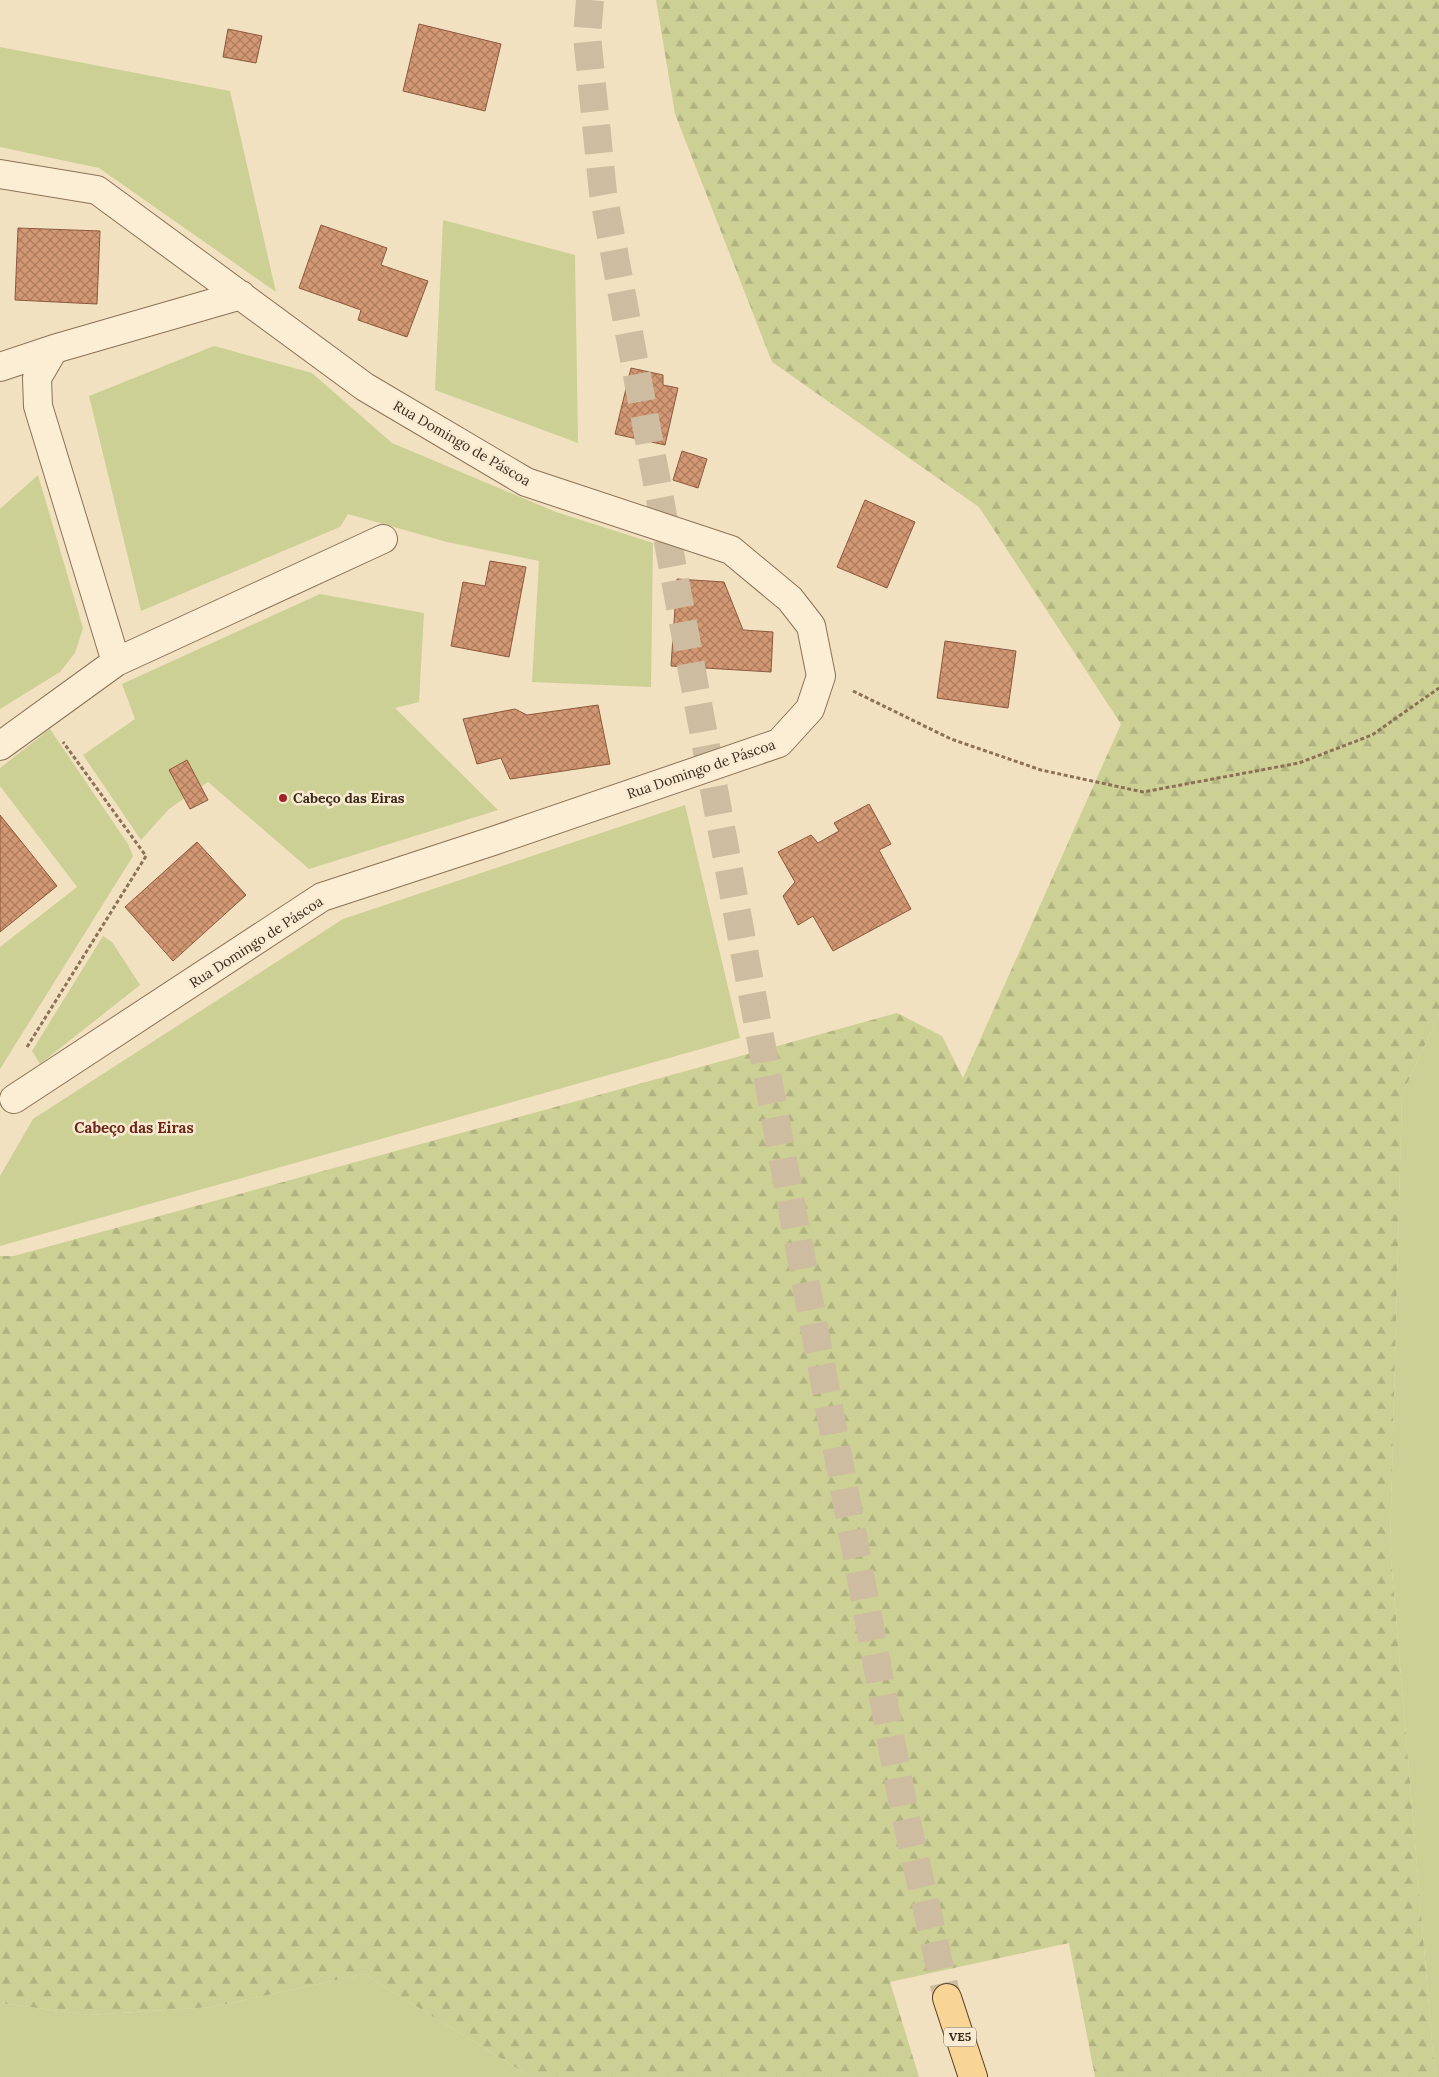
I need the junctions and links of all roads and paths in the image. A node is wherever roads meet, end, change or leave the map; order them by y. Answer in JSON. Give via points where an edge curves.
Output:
{"nodes":[{"id":1,"x":0,"y":174,"type":"edge"},
{"id":2,"x":241,"y":295,"type":"junction"},
{"id":3,"x":54,"y":349,"type":"junction"},
{"id":4,"x":0,"y":367,"type":"edge"},
{"id":5,"x":383,"y":539,"type":"dead end"},
{"id":6,"x":116,"y":662,"type":"junction"},
{"id":7,"x":821,"y":676,"type":"junction"},
{"id":8,"x":1439,"y":688,"type":"edge"},
{"id":9,"x":44,"y":715,"type":"junction"},
{"id":10,"x":0,"y":746,"type":"edge"},
{"id":11,"x":14,"y":1099,"type":"joint"},
{"id":12,"x":947,"y":1998,"type":"tunnel mouth"},
{"id":13,"x":973,"y":2077,"type":"edge"}],
"edges":[{"from":1,"to":2,"type":"street","name":"Rua Domingo de Páscoa","via":[[97,190]]},
{"from":2,"to":3,"type":"street"},
{"from":2,"to":7,"type":"street","name":"Rua Domingo de Páscoa","via":[[365,387],[526,482],[731,550],[790,599],[811,626]]},
{"from":3,"to":4,"type":"street"},
{"from":3,"to":6,"type":"street","via":[[37,378],[38,406]]},
{"from":5,"to":6,"type":"street"},
{"from":6,"to":9,"type":"street"},
{"from":7,"to":8,"type":"path","via":[[951,739],[1041,770],[1143,792],[1299,763],[1372,735]]},
{"from":7,"to":11,"type":"street","name":"Rua Domingo de Páscoa","via":[[810,709],[779,743],[322,898]]},
{"from":9,"to":10,"type":"street"},
{"from":9,"to":11,"type":"path","via":[[146,856],[14,1068]]},
{"from":12,"to":13,"type":"main road","number":"VE5"}]}
